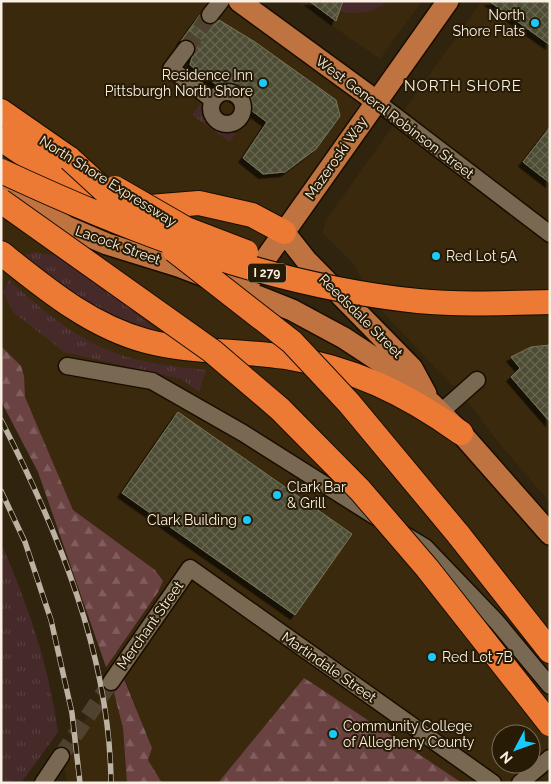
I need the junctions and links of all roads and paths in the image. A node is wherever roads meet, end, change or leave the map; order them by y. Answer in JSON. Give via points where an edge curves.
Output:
{"nodes":[{"id":1,"x":221,"y":1,"type":"edge"},
{"id":2,"x":239,"y":1,"type":"edge"},
{"id":3,"x":448,"y":1,"type":"edge"},
{"id":4,"x":210,"y":15,"type":"tunnel mouth"},
{"id":5,"x":186,"y":49,"type":"tunnel mouth"},
{"id":6,"x":213,"y":100,"type":"dead end"},
{"id":7,"x":376,"y":101,"type":"junction"},
{"id":8,"x":1,"y":111,"type":"edge"},
{"id":9,"x":1,"y":139,"type":"edge"},
{"id":10,"x":70,"y":159,"type":"junction"},
{"id":11,"x":1,"y":171,"type":"edge"},
{"id":12,"x":1,"y":183,"type":"edge"},
{"id":13,"x":92,"y":200,"type":"junction"},
{"id":14,"x":1,"y":201,"type":"edge"},
{"id":15,"x":284,"y":232,"type":"junction"},
{"id":16,"x":550,"y":234,"type":"edge"},
{"id":17,"x":1,"y":253,"type":"edge"},
{"id":18,"x":243,"y":291,"type":"junction"},
{"id":19,"x":550,"y":302,"type":"edge"},
{"id":20,"x":67,"y":366,"type":"dead end"},
{"id":21,"x":477,"y":380,"type":"dead end"},
{"id":22,"x":436,"y":408,"type":"junction"},
{"id":23,"x":461,"y":432,"type":"junction"},
{"id":24,"x":550,"y":534,"type":"edge"},
{"id":25,"x":190,"y":568,"type":"joint"},
{"id":26,"x":550,"y":651,"type":"edge"},
{"id":27,"x":111,"y":682,"type":"tunnel mouth"},
{"id":28,"x":550,"y":686,"type":"edge"},
{"id":29,"x":550,"y":724,"type":"edge"},
{"id":30,"x":61,"y":756,"type":"tunnel mouth"},
{"id":31,"x":550,"y":758,"type":"edge"},
{"id":32,"x":44,"y":783,"type":"edge"},
{"id":33,"x":493,"y":783,"type":"edge"},
{"id":34,"x":520,"y":783,"type":"edge"}],
"edges":[{"from":1,"to":4,"type":"street"},
{"from":2,"to":7,"type":"main road","name":"West General Robinson Street"},
{"from":3,"to":7,"type":"main road","name":"Mazeroski Way"},
{"from":5,"to":6,"type":"street","via":[[171,69]]},
{"from":7,"to":15,"type":"main road","name":"Mazeroski Way"},
{"from":7,"to":16,"type":"street","name":"West General Robinson Street"},
{"from":8,"to":10,"type":"highway","name":"North Shore Expressway","number":"I 279"},
{"from":9,"to":13,"type":"highway"},
{"from":10,"to":19,"type":"highway","name":"North Shore Expressway","number":"I 279","bridge":true,"via":[[186,229],[276,264],[347,285],[430,299],[508,304]]},
{"from":10,"to":26,"type":"highway","bridge":true,"via":[[134,220],[292,342],[349,403]]},
{"from":11,"to":19,"type":"highway","name":"North Shore Expressway","number":"I 279","bridge":true,"via":[[128,227],[215,258],[288,279],[418,301]]},
{"from":12,"to":18,"type":"main road","name":"Lacock Street","via":[[66,227]]},
{"from":13,"to":15,"type":"highway","via":[[141,208],[199,203],[252,215]]},
{"from":13,"to":18,"type":"highway","via":[[157,243]]},
{"from":14,"to":29,"type":"highway","bridge":true,"via":[[212,351],[280,409],[360,490],[427,568]]},
{"from":15,"to":18,"type":"main road","name":"Mazeroski Way"},
{"from":15,"to":22,"type":"main road","name":"Reedsdale Street","via":[[306,260],[412,368]]},
{"from":17,"to":23,"type":"highway","via":[[82,314],[110,328],[145,341],[178,348],[285,357],[345,370],[425,407]]},
{"from":18,"to":22,"type":"main road","name":"Reedsdale Street","via":[[292,310],[344,338],[384,364]]},
{"from":20,"to":28,"type":"street","via":[[152,381],[179,394],[421,545],[496,620]]},
{"from":21,"to":22,"type":"street"},
{"from":22,"to":23,"type":"main road","name":"Reedsdale Street"},
{"from":23,"to":24,"type":"main road","name":"Reedsdale Street"},
{"from":25,"to":27,"type":"street","name":"Merchant Street"},
{"from":25,"to":33,"type":"street","name":"Martindale Street"},
{"from":30,"to":32,"type":"street"},
{"from":31,"to":34,"type":"street"}]}
